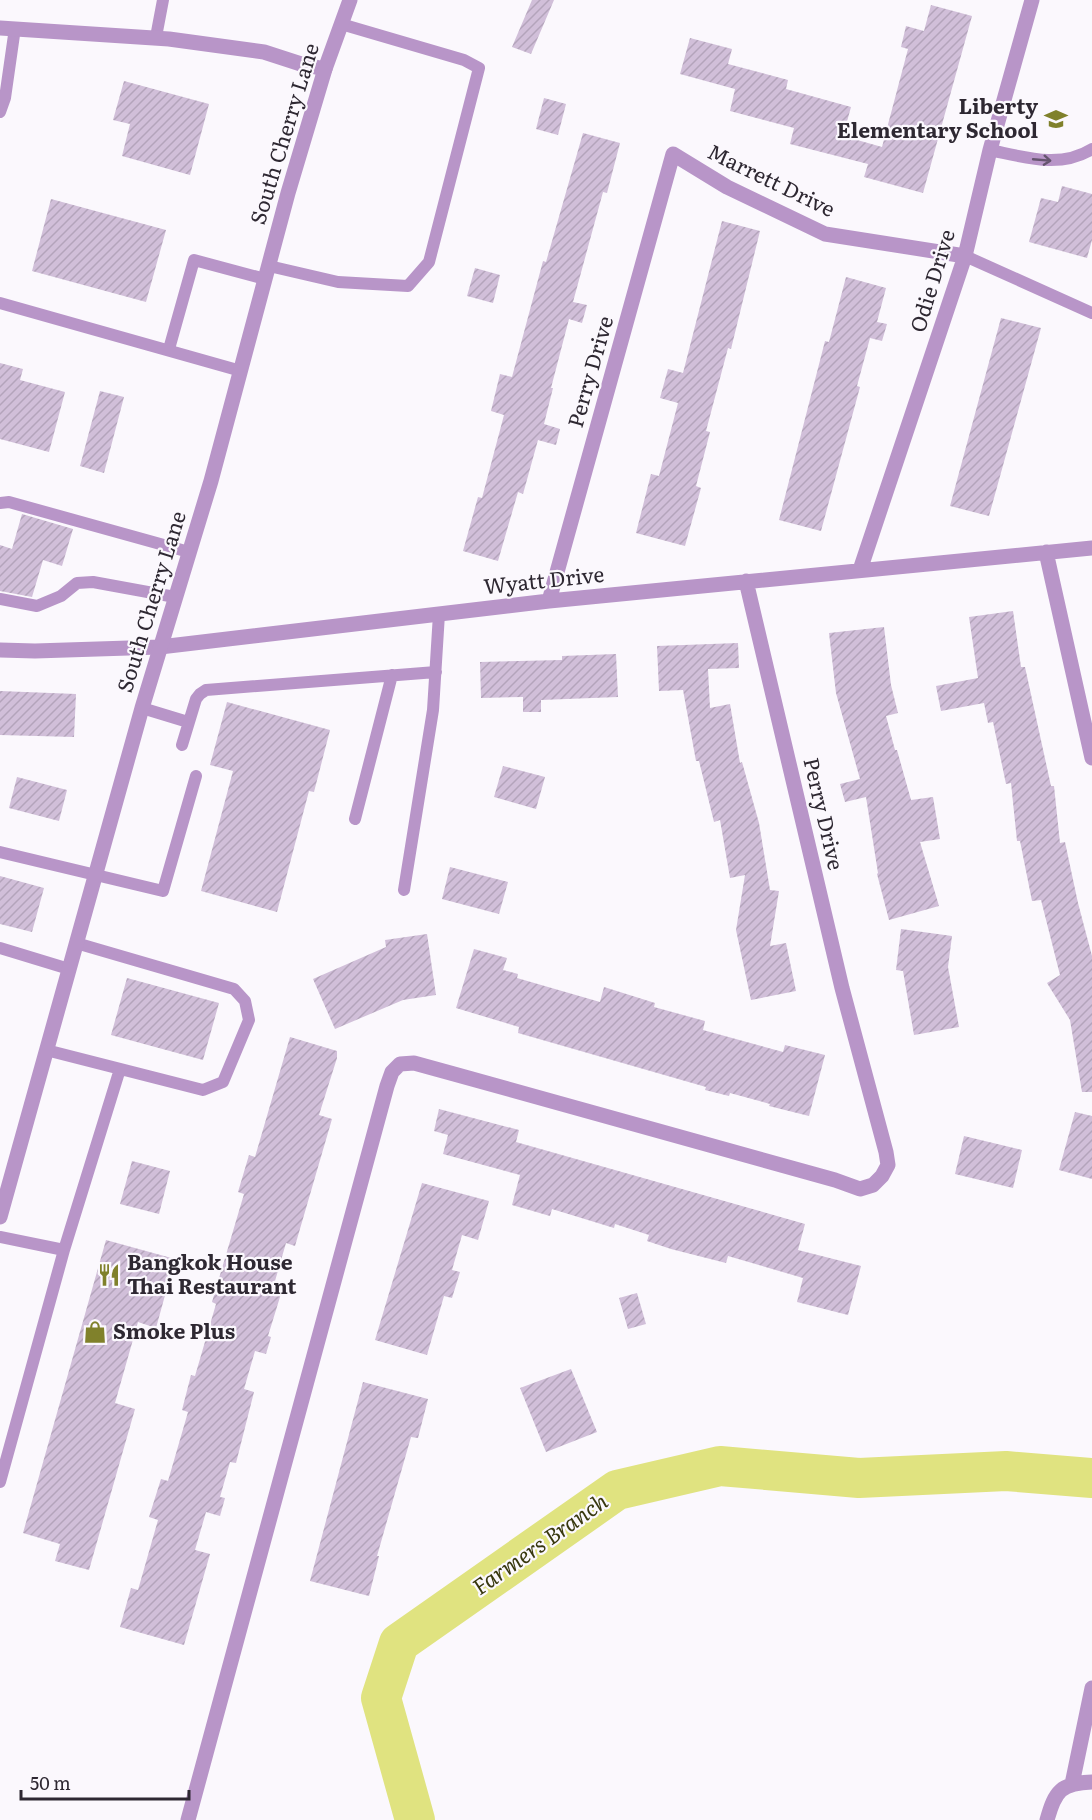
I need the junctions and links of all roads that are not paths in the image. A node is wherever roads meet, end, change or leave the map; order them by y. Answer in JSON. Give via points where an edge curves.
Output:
{"nodes":[{"id":1,"x":163,"y":0,"type":"edge"},
{"id":2,"x":350,"y":0,"type":"edge"},
{"id":3,"x":1032,"y":0,"type":"edge"},
{"id":4,"x":341,"y":24,"type":"junction"},
{"id":5,"x":7,"y":28,"type":"edge"},
{"id":6,"x":156,"y":37,"type":"junction"},
{"id":7,"x":325,"y":69,"type":"junction"},
{"id":8,"x":2,"y":97,"type":"edge"},
{"id":9,"x":0,"y":112,"type":"edge"},
{"id":10,"x":1092,"y":149,"type":"edge"},
{"id":11,"x":990,"y":150,"type":"junction"},
{"id":12,"x":674,"y":154,"type":"joint"},
{"id":13,"x":965,"y":256,"type":"junction"},
{"id":14,"x":267,"y":272,"type":"junction"},
{"id":15,"x":0,"y":303,"type":"edge"},
{"id":16,"x":1092,"y":313,"type":"edge"},
{"id":17,"x":169,"y":349,"type":"junction"},
{"id":18,"x":241,"y":370,"type":"junction"},
{"id":19,"x":0,"y":503,"type":"edge"},
{"id":20,"x":1092,"y":548,"type":"edge"},
{"id":21,"x":189,"y":552,"type":"junction"},
{"id":22,"x":1046,"y":552,"type":"junction"},
{"id":23,"x":860,"y":570,"type":"junction"},
{"id":24,"x":746,"y":580,"type":"junction"},
{"id":25,"x":175,"y":597,"type":"junction"},
{"id":26,"x":0,"y":599,"type":"edge"},
{"id":27,"x":549,"y":601,"type":"junction"},
{"id":28,"x":439,"y":614,"type":"junction"},
{"id":29,"x":160,"y":647,"type":"junction"},
{"id":30,"x":0,"y":650,"type":"edge"},
{"id":31,"x":436,"y":672,"type":"junction"},
{"id":32,"x":392,"y":675,"type":"junction"},
{"id":33,"x":142,"y":708,"type":"junction"},
{"id":34,"x":188,"y":722,"type":"junction"},
{"id":35,"x":182,"y":745,"type":"dead end"},
{"id":36,"x":1092,"y":758,"type":"edge"},
{"id":37,"x":196,"y":776,"type":"dead end"},
{"id":38,"x":355,"y":819,"type":"dead end"},
{"id":39,"x":0,"y":852,"type":"edge"},
{"id":40,"x":95,"y":874,"type":"junction"},
{"id":41,"x":404,"y":890,"type":"dead end"},
{"id":42,"x":76,"y":943,"type":"junction"},
{"id":43,"x":0,"y":948,"type":"edge"},
{"id":44,"x":69,"y":969,"type":"junction"},
{"id":45,"x":46,"y":1050,"type":"junction"},
{"id":46,"x":120,"y":1069,"type":"junction"},
{"id":47,"x":0,"y":1217,"type":"edge"},
{"id":48,"x":0,"y":1237,"type":"edge"},
{"id":49,"x":64,"y":1250,"type":"junction"},
{"id":50,"x":0,"y":1482,"type":"edge"},
{"id":51,"x":1092,"y":1688,"type":"edge"},
{"id":52,"x":1092,"y":1782,"type":"edge"},
{"id":53,"x":1072,"y":1784,"type":"junction"},
{"id":54,"x":188,"y":1820,"type":"edge"},
{"id":55,"x":1047,"y":1820,"type":"edge"}],
"edges":[{"from":1,"to":6,"type":"lane"},
{"from":2,"to":4,"type":"street","name":"South Cherry Lane"},
{"from":3,"to":11,"type":"street","name":"Odie Drive"},
{"from":4,"to":7,"type":"street","name":"South Cherry Lane"},
{"from":4,"to":14,"type":"lane","via":[[464,60],[479,68],[429,262],[408,286]]},
{"from":5,"to":6,"type":"street"},
{"from":5,"to":8,"type":"lane"},
{"from":6,"to":7,"type":"street","via":[[264,52]]},
{"from":7,"to":14,"type":"street","name":"South Cherry Lane"},
{"from":8,"to":9,"type":"lane"},
{"from":11,"to":10,"type":"lane","one_way":true,"via":[[1056,161]]},
{"from":11,"to":13,"type":"street","name":"Odie Drive"},
{"from":12,"to":13,"type":"street","name":"Marrett Drive","via":[[727,187],[825,234]]},
{"from":12,"to":27,"type":"street","name":"Perry Drive"},
{"from":13,"to":16,"type":"lane","name":"Marrett Drive"},
{"from":13,"to":23,"type":"street","name":"Odie Drive"},
{"from":14,"to":17,"type":"lane","via":[[194,260]]},
{"from":14,"to":18,"type":"street","name":"South Cherry Lane"},
{"from":15,"to":17,"type":"lane"},
{"from":17,"to":18,"type":"lane"},
{"from":18,"to":21,"type":"street","name":"South Cherry Lane"},
{"from":19,"to":21,"type":"lane","via":[[9,502]]},
{"from":20,"to":22,"type":"street","name":"Wyatt Drive"},
{"from":21,"to":25,"type":"street","name":"South Cherry Lane"},
{"from":22,"to":23,"type":"street","name":"Wyatt Drive"},
{"from":22,"to":36,"type":"street"},
{"from":23,"to":24,"type":"street","name":"Wyatt Drive"},
{"from":24,"to":27,"type":"street","name":"Wyatt Drive"},
{"from":24,"to":54,"type":"street","name":"Perry Drive","via":[[888,1165],[873,1185],[860,1189],[414,1063],[400,1064],[392,1072]]},
{"from":25,"to":26,"type":"lane","via":[[93,582],[77,583],[61,596],[37,606]]},
{"from":25,"to":29,"type":"street","name":"South Cherry Lane"},
{"from":27,"to":28,"type":"street","name":"Wyatt Drive"},
{"from":28,"to":29,"type":"street","name":"Wyatt Drive"},
{"from":28,"to":31,"type":"lane"},
{"from":29,"to":30,"type":"street","name":"Wyatt Drive"},
{"from":29,"to":33,"type":"street","name":"South Cherry Lane"},
{"from":31,"to":32,"type":"lane"},
{"from":31,"to":41,"type":"lane","via":[[427,755]]},
{"from":32,"to":34,"type":"lane","via":[[213,688],[196,699]]},
{"from":32,"to":38,"type":"lane"},
{"from":33,"to":34,"type":"lane"},
{"from":33,"to":40,"type":"street","name":"South Cherry Lane"},
{"from":34,"to":35,"type":"lane"},
{"from":37,"to":40,"type":"lane","via":[[164,891]]},
{"from":39,"to":40,"type":"lane"},
{"from":40,"to":42,"type":"street","name":"South Cherry Lane"},
{"from":42,"to":44,"type":"street","name":"South Cherry Lane"},
{"from":42,"to":46,"type":"lane","via":[[234,989],[244,1001],[249,1020],[224,1083],[203,1090]]},
{"from":43,"to":44,"type":"lane"},
{"from":44,"to":45,"type":"street","name":"South Cherry Lane"},
{"from":45,"to":46,"type":"lane"},
{"from":45,"to":47,"type":"street","name":"South Cherry Lane"},
{"from":46,"to":49,"type":"lane"},
{"from":48,"to":49,"type":"lane"},
{"from":49,"to":50,"type":"lane"},
{"from":51,"to":53,"type":"street"},
{"from":52,"to":53,"type":"street"},
{"from":53,"to":55,"type":"street","via":[[1053,1798]]}]}
